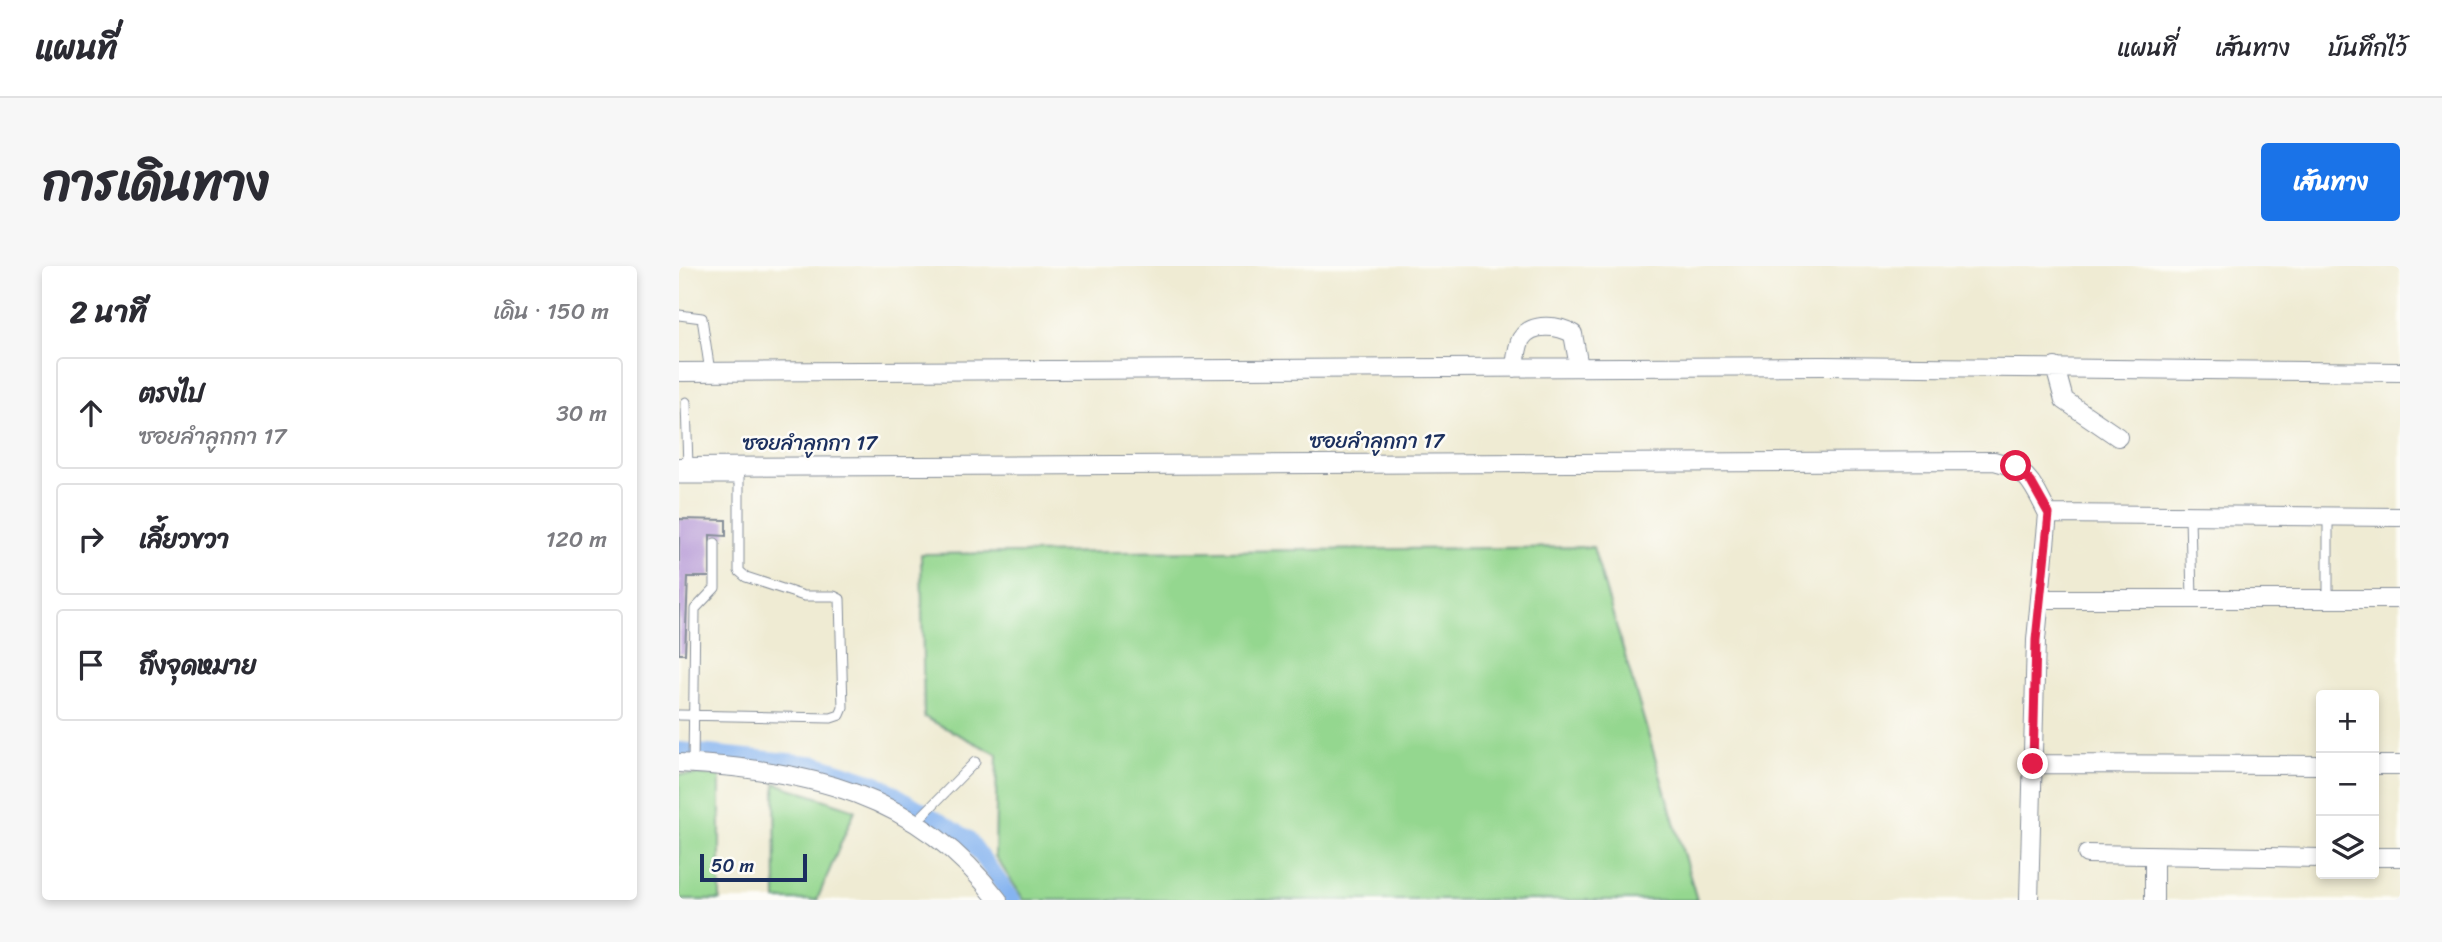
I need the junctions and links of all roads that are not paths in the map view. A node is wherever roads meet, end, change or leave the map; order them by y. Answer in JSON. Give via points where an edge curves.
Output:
{"nodes":[{"id":1,"x":679,"y":315,"type":"edge"},
{"id":2,"x":1579,"y":367,"type":"junction"},
{"id":3,"x":1515,"y":368,"type":"junction"},
{"id":4,"x":2055,"y":368,"type":"junction"},
{"id":5,"x":679,"y":372,"type":"edge"},
{"id":6,"x":710,"y":372,"type":"junction"},
{"id":7,"x":2400,"y":372,"type":"edge"},
{"id":8,"x":686,"y":402,"type":"dead end"},
{"id":9,"x":2118,"y":437,"type":"dead end"},
{"id":10,"x":682,"y":471,"type":"edge"},
{"id":11,"x":739,"y":473,"type":"junction"},
{"id":12,"x":2049,"y":514,"type":"junction"},
{"id":13,"x":2190,"y":516,"type":"junction"},
{"id":14,"x":2328,"y":517,"type":"junction"},
{"id":15,"x":2400,"y":517,"type":"edge"},
{"id":16,"x":715,"y":543,"type":"dead end"},
{"id":17,"x":2040,"y":599,"type":"junction"},
{"id":18,"x":2192,"y":599,"type":"junction"},
{"id":19,"x":2329,"y":599,"type":"junction"},
{"id":20,"x":2400,"y":599,"type":"edge"},
{"id":21,"x":679,"y":715,"type":"edge"},
{"id":22,"x":694,"y":720,"type":"junction"},
{"id":23,"x":689,"y":760,"type":"edge"},
{"id":24,"x":975,"y":761,"type":"dead end"},
{"id":25,"x":2033,"y":764,"type":"junction"},
{"id":26,"x":2316,"y":765,"type":"edge"},
{"id":27,"x":2379,"y":765,"type":"edge"},
{"id":28,"x":2400,"y":765,"type":"edge"},
{"id":29,"x":919,"y":818,"type":"junction"},
{"id":30,"x":2087,"y":855,"type":"dead end"},
{"id":31,"x":2154,"y":857,"type":"junction"},
{"id":32,"x":2316,"y":858,"type":"edge"},
{"id":33,"x":2379,"y":858,"type":"edge"},
{"id":34,"x":2400,"y":858,"type":"edge"},
{"id":35,"x":998,"y":900,"type":"edge"},
{"id":36,"x":2029,"y":900,"type":"edge"},
{"id":37,"x":2154,"y":900,"type":"edge"}],
"edges":[{"from":1,"to":6,"type":"lane","via":[[702,318]]},
{"from":2,"to":3,"type":"street"},
{"from":2,"to":3,"type":"street","via":[[1573,334],[1551,327],[1535,328],[1520,340]]},
{"from":2,"to":4,"type":"street"},
{"from":3,"to":6,"type":"street"},
{"from":4,"to":7,"type":"street"},
{"from":4,"to":9,"type":"street","via":[[2064,400]]},
{"from":5,"to":6,"type":"street"},
{"from":8,"to":10,"type":"lane"},
{"from":10,"to":11,"type":"street","name":"ซอยลำลูกกา 17"},
{"from":11,"to":12,"type":"street","name":"ซอยลำลูกกา 17","via":[[1994,461],[2016,466]]},
{"from":11,"to":22,"type":"lane","via":[[739,571],[804,596],[840,599],[843,708],[831,718]]},
{"from":12,"to":13,"type":"street"},
{"from":12,"to":17,"type":"street"},
{"from":13,"to":14,"type":"street"},
{"from":13,"to":18,"type":"lane"},
{"from":14,"to":15,"type":"street"},
{"from":14,"to":19,"type":"lane"},
{"from":16,"to":22,"type":"lane","via":[[715,588],[695,609]]},
{"from":17,"to":18,"type":"street"},
{"from":17,"to":25,"type":"street"},
{"from":18,"to":19,"type":"street"},
{"from":19,"to":20,"type":"street"},
{"from":21,"to":22,"type":"lane"},
{"from":22,"to":23,"type":"lane"},
{"from":23,"to":29,"type":"street","via":[[786,772]]},
{"from":24,"to":29,"type":"lane"},
{"from":25,"to":26,"type":"street"},
{"from":25,"to":36,"type":"street"},
{"from":27,"to":28,"type":"street"},
{"from":29,"to":35,"type":"street","via":[[967,861]]},
{"from":30,"to":31,"type":"street"},
{"from":31,"to":32,"type":"street"},
{"from":31,"to":37,"type":"street"},
{"from":33,"to":34,"type":"street"}]}
